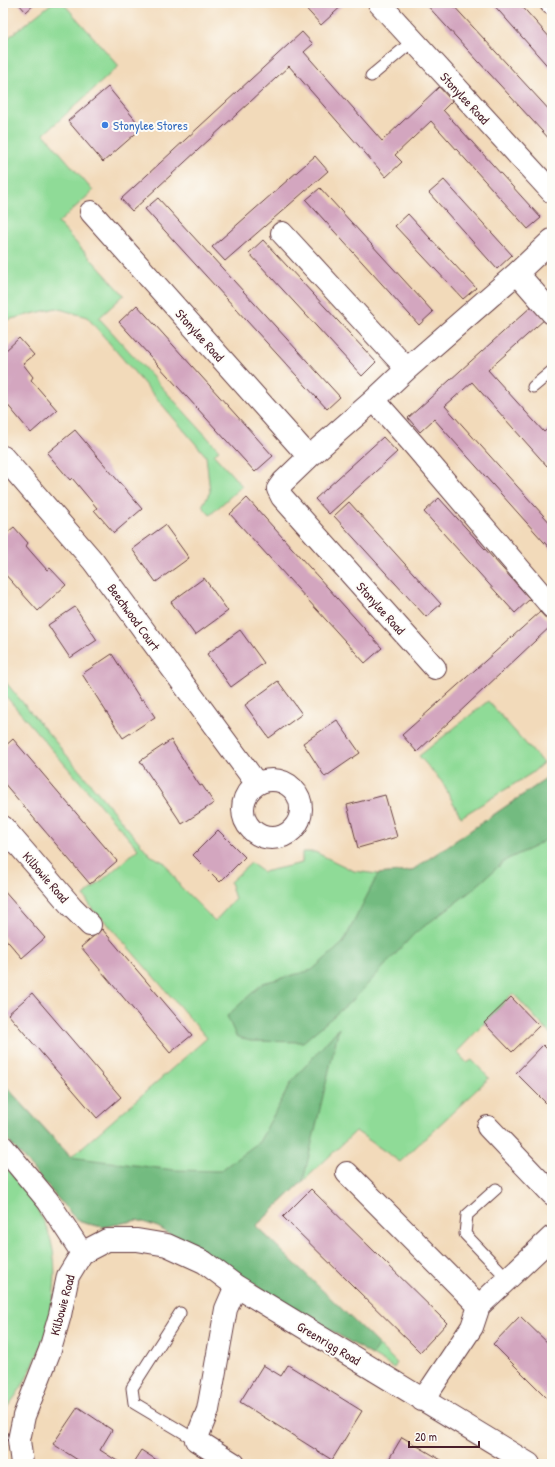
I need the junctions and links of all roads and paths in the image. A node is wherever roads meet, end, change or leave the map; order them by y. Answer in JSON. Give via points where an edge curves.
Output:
{"nodes":[{"id":1,"x":379,"y":3,"type":"edge"},
{"id":2,"x":413,"y":41,"type":"junction"},
{"id":3,"x":372,"y":76,"type":"dead end"},
{"id":4,"x":552,"y":192,"type":"edge"},
{"id":5,"x":91,"y":212,"type":"dead end"},
{"id":6,"x":282,"y":233,"type":"dead end"},
{"id":7,"x":552,"y":240,"type":"edge"},
{"id":8,"x":517,"y":273,"type":"junction"},
{"id":9,"x":552,"y":313,"type":"edge"},
{"id":10,"x":407,"y":369,"type":"junction"},
{"id":11,"x":552,"y":371,"type":"edge"},
{"id":12,"x":534,"y":387,"type":"dead end"},
{"id":13,"x":374,"y":400,"type":"junction"},
{"id":14,"x":3,"y":457,"type":"edge"},
{"id":15,"x":309,"y":457,"type":"junction"},
{"id":16,"x":552,"y":607,"type":"edge"},
{"id":17,"x":435,"y":668,"type":"dead end"},
{"id":18,"x":257,"y":784,"type":"dead end"},
{"id":19,"x":3,"y":827,"type":"edge"},
{"id":20,"x":90,"y":926,"type":"dead end"},
{"id":21,"x":488,"y":1127,"type":"dead end"},
{"id":22,"x":3,"y":1147,"type":"edge"},
{"id":23,"x":347,"y":1172,"type":"dead end"},
{"id":24,"x":496,"y":1189,"type":"dead end"},
{"id":25,"x":552,"y":1194,"type":"edge"},
{"id":26,"x":552,"y":1237,"type":"edge"},
{"id":27,"x":82,"y":1253,"type":"junction"},
{"id":28,"x":508,"y":1279,"type":"junction"},
{"id":29,"x":236,"y":1286,"type":"junction"},
{"id":30,"x":479,"y":1306,"type":"junction"},
{"id":31,"x":180,"y":1313,"type":"dead end"},
{"id":32,"x":422,"y":1400,"type":"junction"},
{"id":33,"x":24,"y":1416,"type":"junction"},
{"id":34,"x":3,"y":1428,"type":"edge"},
{"id":35,"x":196,"y":1440,"type":"junction"},
{"id":36,"x":22,"y":1464,"type":"edge"},
{"id":37,"x":234,"y":1464,"type":"edge"},
{"id":38,"x":529,"y":1464,"type":"edge"}],
"edges":[{"from":1,"to":2,"type":"street","name":"Stonylee Road"},
{"from":2,"to":3,"type":"lane"},
{"from":2,"to":4,"type":"street","name":"Stonylee Road"},
{"from":5,"to":15,"type":"street","name":"Stonylee Road"},
{"from":6,"to":10,"type":"street"},
{"from":7,"to":8,"type":"street","name":"Stonylee Road"},
{"from":8,"to":9,"type":"street"},
{"from":8,"to":10,"type":"street","name":"Stonylee Road"},
{"from":10,"to":13,"type":"street","name":"Stonylee Road"},
{"from":11,"to":12,"type":"lane"},
{"from":13,"to":15,"type":"street","name":"Stonylee Road"},
{"from":13,"to":16,"type":"street"},
{"from":14,"to":18,"type":"street","name":"Beechwood Court","via":[[93,561]]},
{"from":15,"to":17,"type":"street","name":"Stonylee Road","via":[[278,489],[282,497]]},
{"from":19,"to":20,"type":"street","name":"Kilbowie Road"},
{"from":21,"to":25,"type":"street"},
{"from":22,"to":27,"type":"street","via":[[48,1201]]},
{"from":23,"to":30,"type":"street"},
{"from":24,"to":28,"type":"lane","via":[[467,1215],[466,1234]]},
{"from":26,"to":28,"type":"street"},
{"from":27,"to":29,"type":"street","name":"Greenrigg Road","via":[[107,1240],[137,1240],[166,1245],[204,1262]]},
{"from":27,"to":33,"type":"street","name":"Kilbowie Road","via":[[68,1276],[50,1350]]},
{"from":28,"to":30,"type":"street"},
{"from":29,"to":32,"type":"street","name":"Greenrigg Road"},
{"from":29,"to":35,"type":"street","via":[[226,1309],[208,1410]]},
{"from":30,"to":32,"type":"street","via":[[472,1328]]},
{"from":31,"to":35,"type":"lane","via":[[132,1388],[134,1403]]},
{"from":32,"to":38,"type":"street","name":"Greenrigg Road"},
{"from":33,"to":34,"type":"street"},
{"from":33,"to":36,"type":"street","name":"Kilbowie Road","via":[[19,1440]]},
{"from":35,"to":37,"type":"street"}]}
